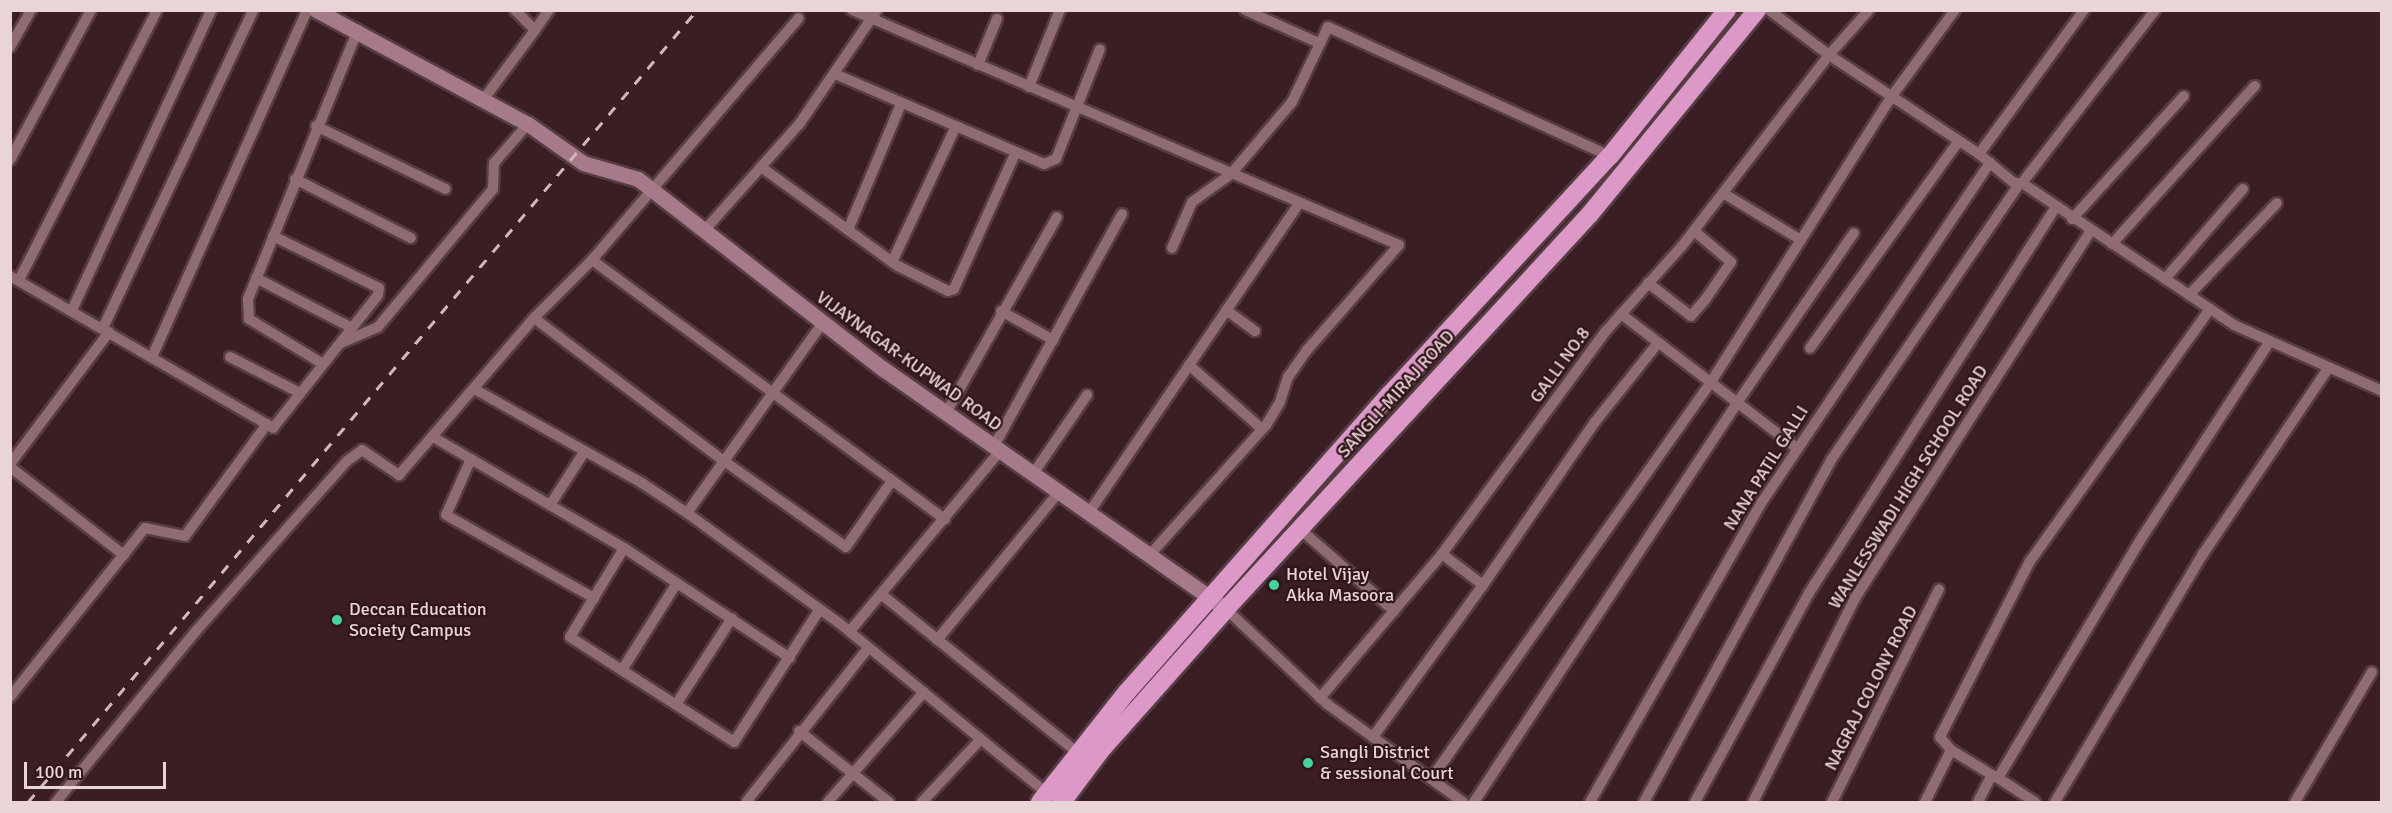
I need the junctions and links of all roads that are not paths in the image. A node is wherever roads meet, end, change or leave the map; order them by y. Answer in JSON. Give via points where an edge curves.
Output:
{"nodes":[{"id":1,"x":31,"y":10,"type":"edge"},
{"id":2,"x":91,"y":10,"type":"edge"},
{"id":3,"x":157,"y":10,"type":"edge"},
{"id":4,"x":210,"y":10,"type":"edge"},
{"id":5,"x":253,"y":10,"type":"edge"},
{"id":6,"x":307,"y":10,"type":"edge"},
{"id":7,"x":316,"y":10,"type":"edge"},
{"id":8,"x":515,"y":10,"type":"edge"},
{"id":9,"x":549,"y":10,"type":"edge"},
{"id":10,"x":852,"y":10,"type":"edge"},
{"id":11,"x":1060,"y":10,"type":"edge"},
{"id":12,"x":1245,"y":10,"type":"edge"},
{"id":13,"x":1757,"y":10,"type":"edge"},
{"id":14,"x":1769,"y":10,"type":"edge"},
{"id":15,"x":1869,"y":10,"type":"edge"},
{"id":16,"x":1954,"y":10,"type":"edge"},
{"id":17,"x":2084,"y":10,"type":"edge"},
{"id":18,"x":2156,"y":10,"type":"edge"},
{"id":19,"x":1719,"y":14,"type":"edge"},
{"id":20,"x":875,"y":15,"type":"edge"},
{"id":21,"x":799,"y":18,"type":"dead end"},
{"id":22,"x":997,"y":19,"type":"dead end"},
{"id":23,"x":358,"y":30,"type":"junction"},
{"id":24,"x":535,"y":30,"type":"junction"},
{"id":25,"x":1319,"y":43,"type":"junction"},
{"id":26,"x":10,"y":47,"type":"edge"},
{"id":27,"x":1100,"y":49,"type":"dead end"},
{"id":28,"x":1829,"y":55,"type":"junction"},
{"id":29,"x":978,"y":65,"type":"junction"},
{"id":30,"x":835,"y":74,"type":"junction"},
{"id":31,"x":2255,"y":86,"type":"dead end"},
{"id":32,"x":1029,"y":87,"type":"junction"},
{"id":33,"x":1892,"y":96,"type":"junction"},
{"id":34,"x":2184,"y":96,"type":"dead end"},
{"id":35,"x":483,"y":100,"type":"junction"},
{"id":36,"x":901,"y":104,"type":"junction"},
{"id":37,"x":1077,"y":107,"type":"junction"},
{"id":38,"x":528,"y":124,"type":"junction"},
{"id":39,"x":316,"y":126,"type":"junction"},
{"id":40,"x":956,"y":128,"type":"junction"},
{"id":41,"x":1959,"y":141,"type":"junction"},
{"id":42,"x":1016,"y":152,"type":"junction"},
{"id":43,"x":1979,"y":154,"type":"junction"},
{"id":44,"x":1610,"y":156,"type":"junction"},
{"id":45,"x":10,"y":160,"type":"edge"},
{"id":46,"x":1990,"y":163,"type":"junction"},
{"id":47,"x":761,"y":167,"type":"junction"},
{"id":48,"x":1231,"y":174,"type":"junction"},
{"id":49,"x":295,"y":178,"type":"junction"},
{"id":50,"x":2020,"y":184,"type":"junction"},
{"id":51,"x":446,"y":189,"type":"dead end"},
{"id":52,"x":2243,"y":189,"type":"dead end"},
{"id":53,"x":650,"y":192,"type":"junction"},
{"id":54,"x":1723,"y":193,"type":"junction"},
{"id":55,"x":1299,"y":203,"type":"junction"},
{"id":56,"x":2277,"y":203,"type":"dead end"},
{"id":57,"x":2055,"y":208,"type":"junction"},
{"id":58,"x":1122,"y":214,"type":"dead end"},
{"id":59,"x":1057,"y":217,"type":"dead end"},
{"id":60,"x":2072,"y":219,"type":"junction"},
{"id":61,"x":848,"y":230,"type":"junction"},
{"id":62,"x":1694,"y":231,"type":"junction"},
{"id":63,"x":2091,"y":231,"type":"junction"},
{"id":64,"x":703,"y":232,"type":"junction"},
{"id":65,"x":1854,"y":233,"type":"dead end"},
{"id":66,"x":273,"y":236,"type":"junction"},
{"id":67,"x":411,"y":238,"type":"dead end"},
{"id":68,"x":1801,"y":240,"type":"junction"},
{"id":69,"x":2112,"y":244,"type":"junction"},
{"id":70,"x":1172,"y":248,"type":"dead end"},
{"id":71,"x":592,"y":260,"type":"junction"},
{"id":72,"x":892,"y":262,"type":"junction"},
{"id":73,"x":15,"y":278,"type":"edge"},
{"id":74,"x":256,"y":278,"type":"junction"},
{"id":75,"x":2165,"y":279,"type":"junction"},
{"id":76,"x":1648,"y":283,"type":"junction"},
{"id":77,"x":2189,"y":295,"type":"junction"},
{"id":78,"x":2210,"y":309,"type":"junction"},
{"id":79,"x":72,"y":310,"type":"junction"},
{"id":80,"x":1226,"y":310,"type":"junction"},
{"id":81,"x":1001,"y":311,"type":"junction"},
{"id":82,"x":1621,"y":314,"type":"junction"},
{"id":83,"x":534,"y":318,"type":"junction"},
{"id":84,"x":822,"y":324,"type":"junction"},
{"id":85,"x":351,"y":328,"type":"junction"},
{"id":86,"x":106,"y":330,"type":"junction"},
{"id":87,"x":1255,"y":332,"type":"dead end"},
{"id":88,"x":1053,"y":340,"type":"junction"},
{"id":89,"x":2270,"y":341,"type":"junction"},
{"id":90,"x":1658,"y":343,"type":"junction"},
{"id":91,"x":338,"y":345,"type":"junction"},
{"id":92,"x":1810,"y":348,"type":"dead end"},
{"id":93,"x":152,"y":357,"type":"junction"},
{"id":94,"x":230,"y":357,"type":"dead end"},
{"id":95,"x":323,"y":364,"type":"junction"},
{"id":96,"x":1189,"y":365,"type":"junction"},
{"id":97,"x":2329,"y":367,"type":"junction"},
{"id":98,"x":1711,"y":382,"type":"junction"},
{"id":99,"x":476,"y":390,"type":"junction"},
{"id":100,"x":2382,"y":390,"type":"edge"},
{"id":101,"x":300,"y":393,"type":"junction"},
{"id":102,"x":772,"y":393,"type":"junction"},
{"id":103,"x":1087,"y":395,"type":"dead end"},
{"id":104,"x":1737,"y":402,"type":"junction"},
{"id":105,"x":945,"y":412,"type":"junction"},
{"id":106,"x":267,"y":424,"type":"junction"},
{"id":107,"x":1262,"y":429,"type":"junction"},
{"id":108,"x":433,"y":437,"type":"junction"},
{"id":109,"x":1797,"y":448,"type":"junction"},
{"id":110,"x":997,"y":449,"type":"junction"},
{"id":111,"x":585,"y":451,"type":"junction"},
{"id":112,"x":471,"y":459,"type":"junction"},
{"id":113,"x":724,"y":461,"type":"junction"},
{"id":114,"x":10,"y":465,"type":"edge"},
{"id":115,"x":1033,"y":474,"type":"junction"},
{"id":116,"x":891,"y":482,"type":"junction"},
{"id":117,"x":1059,"y":492,"type":"junction"},
{"id":118,"x":550,"y":505,"type":"junction"},
{"id":119,"x":687,"y":513,"type":"junction"},
{"id":120,"x":1088,"y":514,"type":"junction"},
{"id":121,"x":945,"y":519,"type":"junction"},
{"id":122,"x":1300,"y":530,"type":"junction"},
{"id":123,"x":624,"y":549,"type":"junction"},
{"id":124,"x":1442,"y":554,"type":"junction"},
{"id":125,"x":124,"y":555,"type":"junction"},
{"id":126,"x":1149,"y":556,"type":"junction"},
{"id":127,"x":677,"y":583,"type":"junction"},
{"id":128,"x":1483,"y":585,"type":"junction"},
{"id":129,"x":1939,"y":589,"type":"dead end"},
{"id":130,"x":881,"y":594,"type":"junction"},
{"id":131,"x":594,"y":598,"type":"junction"},
{"id":132,"x":1210,"y":598,"type":"junction"},
{"id":133,"x":820,"y":609,"type":"junction"},
{"id":134,"x":1226,"y":609,"type":"junction"},
{"id":135,"x":1394,"y":611,"type":"junction"},
{"id":136,"x":732,"y":618,"type":"junction"},
{"id":137,"x":850,"y":631,"type":"junction"},
{"id":138,"x":938,"y":640,"type":"junction"},
{"id":139,"x":869,"y":647,"type":"junction"},
{"id":140,"x":790,"y":658,"type":"junction"},
{"id":141,"x":622,"y":670,"type":"junction"},
{"id":142,"x":2372,"y":672,"type":"dead end"},
{"id":143,"x":924,"y":692,"type":"junction"},
{"id":144,"x":10,"y":697,"type":"edge"},
{"id":145,"x":1320,"y":698,"type":"junction"},
{"id":146,"x":677,"y":703,"type":"junction"},
{"id":147,"x":800,"y":731,"type":"junction"},
{"id":148,"x":1373,"y":737,"type":"junction"},
{"id":149,"x":981,"y":739,"type":"junction"},
{"id":150,"x":1951,"y":750,"type":"junction"},
{"id":151,"x":1079,"y":754,"type":"junction"},
{"id":152,"x":852,"y":774,"type":"junction"},
{"id":153,"x":1995,"y":777,"type":"junction"},
{"id":154,"x":1431,"y":779,"type":"junction"},
{"id":155,"x":1055,"y":800,"type":"edge"},
{"id":156,"x":747,"y":801,"type":"dead end"},
{"id":157,"x":56,"y":802,"type":"edge"},
{"id":158,"x":828,"y":802,"type":"edge"},
{"id":159,"x":889,"y":802,"type":"edge"},
{"id":160,"x":922,"y":802,"type":"edge"},
{"id":161,"x":1463,"y":802,"type":"edge"},
{"id":162,"x":1474,"y":802,"type":"edge"},
{"id":163,"x":1590,"y":802,"type":"edge"},
{"id":164,"x":1644,"y":802,"type":"edge"},
{"id":165,"x":1695,"y":802,"type":"edge"},
{"id":166,"x":1753,"y":802,"type":"edge"},
{"id":167,"x":1832,"y":802,"type":"edge"},
{"id":168,"x":1925,"y":802,"type":"edge"},
{"id":169,"x":1978,"y":802,"type":"edge"},
{"id":170,"x":2035,"y":802,"type":"edge"},
{"id":171,"x":2055,"y":802,"type":"edge"},
{"id":172,"x":2295,"y":802,"type":"edge"}],
"edges":[{"from":1,"to":26,"type":"street"},
{"from":2,"to":45,"type":"street"},
{"from":3,"to":73,"type":"street"},
{"from":4,"to":79,"type":"street"},
{"from":5,"to":86,"type":"street"},
{"from":6,"to":93,"type":"street"},
{"from":7,"to":23,"type":"street"},
{"from":8,"to":24,"type":"street"},
{"from":9,"to":24,"type":"street"},
{"from":10,"to":20,"type":"street"},
{"from":11,"to":32,"type":"street"},
{"from":12,"to":25,"type":"street"},
{"from":13,"to":122,"type":"highway","name":"SANGLI-MIRAJ ROAD","via":[[1590,214]]},
{"from":14,"to":28,"type":"street"},
{"from":15,"to":28,"type":"street","name":"GALLI NO.8"},
{"from":16,"to":33,"type":"street"},
{"from":17,"to":43,"type":"street"},
{"from":18,"to":50,"type":"street"},
{"from":19,"to":44,"type":"highway","name":"SANGLI-MIRAJ ROAD"},
{"from":20,"to":29,"type":"street"},
{"from":20,"to":30,"type":"street"},
{"from":21,"to":53,"type":"street"},
{"from":22,"to":29,"type":"street"},
{"from":23,"to":35,"type":"street"},
{"from":23,"to":39,"type":"street"},
{"from":24,"to":35,"type":"street"},
{"from":25,"to":44,"type":"street","via":[[1328,27]]},
{"from":25,"to":48,"type":"street","via":[[1292,102]]},
{"from":27,"to":37,"type":"street"},
{"from":28,"to":33,"type":"street"},
{"from":28,"to":54,"type":"street","name":"GALLI NO.8"},
{"from":29,"to":32,"type":"street"},
{"from":30,"to":36,"type":"street"},
{"from":30,"to":47,"type":"street"},
{"from":31,"to":69,"type":"street"},
{"from":32,"to":37,"type":"street"},
{"from":33,"to":41,"type":"street"},
{"from":33,"to":68,"type":"street"},
{"from":34,"to":60,"type":"street"},
{"from":35,"to":38,"type":"street"},
{"from":36,"to":40,"type":"street"},
{"from":36,"to":61,"type":"street"},
{"from":37,"to":42,"type":"street","via":[[1056,159],[1044,164]]},
{"from":37,"to":48,"type":"street"},
{"from":38,"to":53,"type":"street","name":"VIJAYNAGAR-KUPWAD ROAD","via":[[583,163],[638,179]]},
{"from":38,"to":91,"type":"street","via":[[494,163],[493,189],[378,327]]},
{"from":39,"to":49,"type":"street"},
{"from":39,"to":51,"type":"street"},
{"from":40,"to":42,"type":"street"},
{"from":40,"to":72,"type":"street"},
{"from":41,"to":43,"type":"street"},
{"from":41,"to":92,"type":"street"},
{"from":42,"to":72,"type":"street","via":[[954,289],[940,289]]},
{"from":43,"to":46,"type":"street"},
{"from":44,"to":132,"type":"highway","name":"SANGLI-MIRAJ ROAD","via":[[1390,394]]},
{"from":46,"to":50,"type":"street"},
{"from":46,"to":109,"type":"street","name":"NANA PATIL GALLI"},
{"from":47,"to":61,"type":"street"},
{"from":47,"to":64,"type":"street"},
{"from":48,"to":55,"type":"street"},
{"from":48,"to":70,"type":"street","via":[[1192,202]]},
{"from":49,"to":66,"type":"street"},
{"from":49,"to":67,"type":"street"},
{"from":50,"to":57,"type":"street"},
{"from":50,"to":164,"type":"street","via":[[1831,460]]},
{"from":52,"to":75,"type":"street"},
{"from":53,"to":64,"type":"street","name":"VIJAYNAGAR-KUPWAD ROAD"},
{"from":53,"to":71,"type":"street"},
{"from":54,"to":62,"type":"street","name":"GALLI NO.8"},
{"from":54,"to":68,"type":"street"},
{"from":55,"to":80,"type":"street"},
{"from":55,"to":107,"type":"street","via":[[1399,245],[1307,350]]},
{"from":56,"to":77,"type":"street"},
{"from":57,"to":60,"type":"street"},
{"from":57,"to":165,"type":"street","via":[[1809,593]]},
{"from":58,"to":88,"type":"street"},
{"from":59,"to":81,"type":"street"},
{"from":60,"to":63,"type":"street"},
{"from":61,"to":72,"type":"street"},
{"from":62,"to":76,"type":"street","name":"GALLI NO.8"},
{"from":62,"to":76,"type":"street","via":[[1731,262],[1691,316]]},
{"from":63,"to":69,"type":"street"},
{"from":63,"to":166,"type":"street","name":"WANLESSWADI HIGH SCHOOL ROAD","via":[[1855,598]]},
{"from":64,"to":84,"type":"street","name":"VIJAYNAGAR-KUPWAD ROAD"},
{"from":65,"to":104,"type":"street"},
{"from":66,"to":74,"type":"street"},
{"from":66,"to":85,"type":"street","via":[[379,288],[378,295]]},
{"from":68,"to":98,"type":"street"},
{"from":69,"to":75,"type":"street"},
{"from":71,"to":83,"type":"street"},
{"from":71,"to":102,"type":"street"},
{"from":73,"to":79,"type":"street"},
{"from":74,"to":85,"type":"street"},
{"from":74,"to":95,"type":"street","via":[[248,299],[249,319]]},
{"from":75,"to":77,"type":"street"},
{"from":76,"to":82,"type":"street","name":"GALLI NO.8"},
{"from":77,"to":78,"type":"street"},
{"from":78,"to":89,"type":"street"},
{"from":78,"to":150,"type":"street","via":[[2030,561],[1940,737]]},
{"from":79,"to":86,"type":"street"},
{"from":80,"to":87,"type":"street"},
{"from":80,"to":96,"type":"street"},
{"from":81,"to":88,"type":"street"},
{"from":81,"to":105,"type":"street"},
{"from":82,"to":90,"type":"street"},
{"from":82,"to":124,"type":"street","name":"GALLI NO.8"},
{"from":83,"to":99,"type":"street"},
{"from":83,"to":113,"type":"street"},
{"from":84,"to":102,"type":"street"},
{"from":84,"to":105,"type":"street","name":"VIJAYNAGAR-KUPWAD ROAD"},
{"from":85,"to":91,"type":"street"},
{"from":86,"to":93,"type":"street"},
{"from":86,"to":114,"type":"street"},
{"from":88,"to":110,"type":"street"},
{"from":89,"to":97,"type":"street"},
{"from":89,"to":153,"type":"street","via":[[2139,542]]},
{"from":90,"to":98,"type":"street"},
{"from":90,"to":128,"type":"street","via":[[1595,422]]},
{"from":91,"to":95,"type":"street"},
{"from":93,"to":106,"type":"street"},
{"from":94,"to":101,"type":"street"},
{"from":95,"to":101,"type":"street"},
{"from":96,"to":107,"type":"street"},
{"from":96,"to":120,"type":"street"},
{"from":97,"to":100,"type":"street"},
{"from":97,"to":171,"type":"street","via":[[2203,554]]},
{"from":98,"to":104,"type":"street"},
{"from":98,"to":154,"type":"street"},
{"from":99,"to":108,"type":"street"},
{"from":99,"to":111,"type":"street"},
{"from":101,"to":106,"type":"street","via":[[273,428]]},
{"from":102,"to":113,"type":"street"},
{"from":102,"to":116,"type":"street"},
{"from":103,"to":115,"type":"street"},
{"from":104,"to":109,"type":"street"},
{"from":104,"to":162,"type":"street"},
{"from":105,"to":110,"type":"street","name":"VIJAYNAGAR-KUPWAD ROAD"},
{"from":106,"to":125,"type":"street","via":[[185,536],[145,528]]},
{"from":107,"to":126,"type":"street"},
{"from":108,"to":112,"type":"street"},
{"from":108,"to":157,"type":"street","via":[[399,475],[362,450],[347,461],[196,632]]},
{"from":109,"to":163,"type":"street","name":"NANA PATIL GALLI"},
{"from":110,"to":115,"type":"street","name":"VIJAYNAGAR-KUPWAD ROAD"},
{"from":110,"to":121,"type":"street"},
{"from":111,"to":118,"type":"street"},
{"from":111,"to":119,"type":"street"},
{"from":112,"to":118,"type":"street"},
{"from":112,"to":131,"type":"street","via":[[446,515]]},
{"from":113,"to":116,"type":"street","via":[[846,547]]},
{"from":113,"to":119,"type":"street"},
{"from":114,"to":125,"type":"street"},
{"from":115,"to":117,"type":"street","name":"VIJAYNAGAR-KUPWAD ROAD"},
{"from":116,"to":121,"type":"street"},
{"from":117,"to":120,"type":"street","name":"VIJAYNAGAR-KUPWAD ROAD"},
{"from":117,"to":138,"type":"street"},
{"from":118,"to":123,"type":"street"},
{"from":119,"to":133,"type":"street"},
{"from":120,"to":126,"type":"street","name":"VIJAYNAGAR-KUPWAD ROAD"},
{"from":121,"to":130,"type":"street"},
{"from":122,"to":134,"type":"highway","name":"SANGLI-MIRAJ ROAD"},
{"from":122,"to":135,"type":"street"},
{"from":123,"to":127,"type":"street"},
{"from":123,"to":131,"type":"street"},
{"from":124,"to":128,"type":"street"},
{"from":124,"to":135,"type":"street","name":"GALLI NO.8"},
{"from":125,"to":144,"type":"street"},
{"from":126,"to":132,"type":"street","name":"VIJAYNAGAR-KUPWAD ROAD"},
{"from":127,"to":136,"type":"street"},
{"from":127,"to":141,"type":"street"},
{"from":128,"to":148,"type":"street"},
{"from":129,"to":167,"type":"street","name":"NAGRAJ COLONY ROAD"},
{"from":130,"to":137,"type":"street"},
{"from":130,"to":138,"type":"street"},
{"from":131,"to":141,"type":"street","via":[[570,637]]},
{"from":132,"to":134,"type":"street","name":"VIJAYNAGAR-KUPWAD ROAD"},
{"from":132,"to":151,"type":"highway","name":"SANGLI-MIRAJ ROAD"},
{"from":133,"to":137,"type":"street"},
{"from":133,"to":140,"type":"street"},
{"from":134,"to":145,"type":"street"},
{"from":134,"to":155,"type":"highway","name":"SANGLI-MIRAJ ROAD"},
{"from":135,"to":145,"type":"street","name":"GALLI NO.8"},
{"from":136,"to":140,"type":"street"},
{"from":136,"to":146,"type":"street"},
{"from":137,"to":139,"type":"street"},
{"from":138,"to":151,"type":"street"},
{"from":139,"to":143,"type":"street"},
{"from":139,"to":147,"type":"street"},
{"from":140,"to":146,"type":"street","via":[[734,742]]},
{"from":141,"to":146,"type":"street"},
{"from":142,"to":172,"type":"street"},
{"from":143,"to":149,"type":"street"},
{"from":143,"to":152,"type":"street"},
{"from":145,"to":148,"type":"street"},
{"from":147,"to":152,"type":"street"},
{"from":147,"to":156,"type":"street"},
{"from":148,"to":154,"type":"street"},
{"from":149,"to":155,"type":"street"},
{"from":149,"to":160,"type":"street"},
{"from":150,"to":153,"type":"street"},
{"from":150,"to":168,"type":"street"},
{"from":151,"to":155,"type":"highway","name":"SANGLI-MIRAJ ROAD"},
{"from":152,"to":158,"type":"street"},
{"from":152,"to":159,"type":"street"},
{"from":153,"to":169,"type":"street"},
{"from":153,"to":170,"type":"street"},
{"from":154,"to":161,"type":"street"}]}
